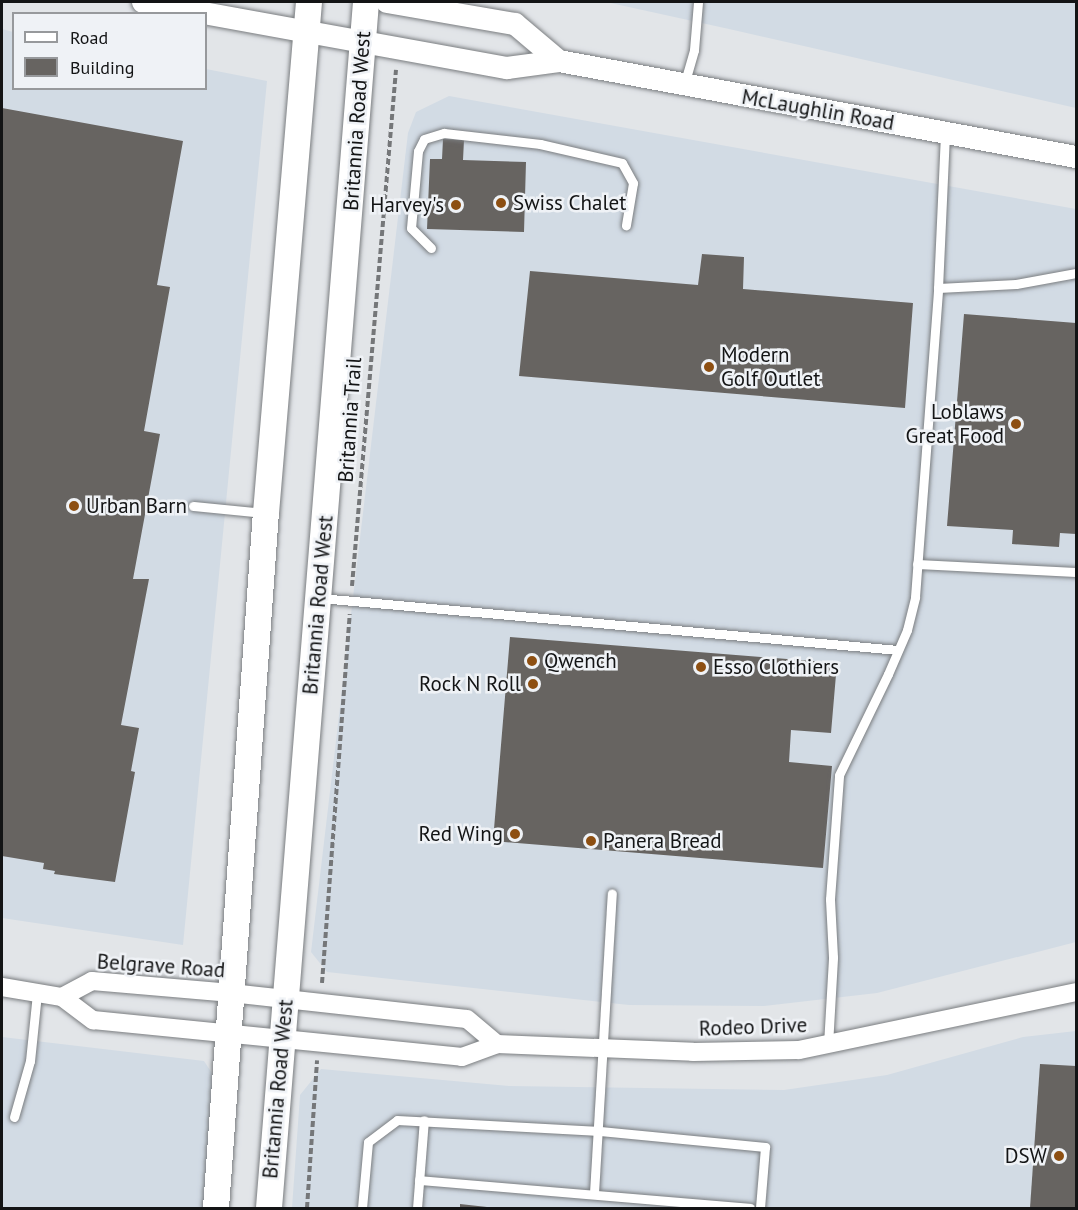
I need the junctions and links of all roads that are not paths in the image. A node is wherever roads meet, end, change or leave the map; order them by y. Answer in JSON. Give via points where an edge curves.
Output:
{"nodes":[{"id":1,"x":142,"y":2,"type":"edge"},
{"id":2,"x":309,"y":2,"type":"edge"},
{"id":3,"x":366,"y":2,"type":"edge"},
{"id":4,"x":387,"y":2,"type":"edge"},
{"id":5,"x":698,"y":2,"type":"edge"},
{"id":6,"x":197,"y":12,"type":"edge"},
{"id":7,"x":207,"y":14,"type":"edge"},
{"id":8,"x":306,"y":32,"type":"junction"},
{"id":9,"x":363,"y":42,"type":"junction"},
{"id":10,"x":559,"y":61,"type":"junction"},
{"id":11,"x":684,"y":85,"type":"junction"},
{"id":12,"x":945,"y":133,"type":"junction"},
{"id":13,"x":1077,"y":157,"type":"edge"},
{"id":14,"x":626,"y":225,"type":"dead end"},
{"id":15,"x":431,"y":248,"type":"dead end"},
{"id":16,"x":1077,"y":273,"type":"edge"},
{"id":17,"x":938,"y":288,"type":"junction"},
{"id":18,"x":193,"y":506,"type":"dead end"},
{"id":19,"x":266,"y":513,"type":"junction"},
{"id":20,"x":917,"y":564,"type":"junction"},
{"id":21,"x":1077,"y":572,"type":"edge"},
{"id":22,"x":318,"y":598,"type":"junction"},
{"id":23,"x":898,"y":651,"type":"junction"},
{"id":24,"x":612,"y":894,"type":"dead end"},
{"id":25,"x":2,"y":987,"type":"edge"},
{"id":26,"x":1077,"y":992,"type":"edge"},
{"id":27,"x":37,"y":993,"type":"junction"},
{"id":28,"x":231,"y":993,"type":"junction"},
{"id":29,"x":62,"y":997,"type":"junction"},
{"id":30,"x":286,"y":999,"type":"junction"},
{"id":31,"x":228,"y":1033,"type":"junction"},
{"id":32,"x":282,"y":1038,"type":"junction"},
{"id":33,"x":497,"y":1044,"type":"junction"},
{"id":34,"x":828,"y":1045,"type":"junction"},
{"id":35,"x":603,"y":1048,"type":"junction"},
{"id":36,"x":14,"y":1117,"type":"dead end"},
{"id":37,"x":424,"y":1120,"type":"junction"},
{"id":38,"x":600,"y":1131,"type":"junction"},
{"id":39,"x":420,"y":1180,"type":"junction"},
{"id":40,"x":594,"y":1192,"type":"junction"},
{"id":41,"x":216,"y":1209,"type":"edge"},
{"id":42,"x":269,"y":1209,"type":"edge"},
{"id":43,"x":362,"y":1209,"type":"edge"},
{"id":44,"x":417,"y":1209,"type":"edge"},
{"id":45,"x":750,"y":1209,"type":"edge"},
{"id":46,"x":760,"y":1209,"type":"edge"}],
"edges":[{"from":1,"to":6,"type":"street","name":"McLaughlin Road"},
{"from":2,"to":8,"type":"main road"},
{"from":3,"to":9,"type":"main road","name":"Britannia Road West"},
{"from":4,"to":10,"type":"street","name":"McLaughlin Road","via":[[516,24]]},
{"from":5,"to":11,"type":"lane","via":[[694,50]]},
{"from":7,"to":8,"type":"street","name":"McLaughlin Road"},
{"from":8,"to":9,"type":"street","name":"McLaughlin Road"},
{"from":8,"to":19,"type":"main road"},
{"from":9,"to":10,"type":"street","name":"McLaughlin Road","via":[[507,68]]},
{"from":9,"to":22,"type":"main road","name":"Britannia Road West"},
{"from":10,"to":11,"type":"street","name":"McLaughlin Road"},
{"from":11,"to":12,"type":"street","name":"McLaughlin Road"},
{"from":12,"to":13,"type":"street","name":"McLaughlin Road"},
{"from":12,"to":17,"type":"lane"},
{"from":14,"to":15,"type":"lane","via":[[633,183],[622,163],[540,144],[444,133],[424,139],[418,152],[411,228]]},
{"from":16,"to":17,"type":"lane","via":[[1016,284]]},
{"from":17,"to":20,"type":"lane"},
{"from":18,"to":19,"type":"lane"},
{"from":19,"to":28,"type":"main road"},
{"from":20,"to":21,"type":"lane"},
{"from":20,"to":23,"type":"lane","via":[[913,612]]},
{"from":22,"to":23,"type":"lane"},
{"from":22,"to":30,"type":"main road","name":"Britannia Road West"},
{"from":23,"to":34,"type":"lane","via":[[839,775],[830,899],[833,957]]},
{"from":24,"to":35,"type":"lane"},
{"from":25,"to":27,"type":"street"},
{"from":26,"to":34,"type":"street","name":"Rodeo Drive"},
{"from":27,"to":29,"type":"street"},
{"from":27,"to":36,"type":"lane","via":[[30,1061]]},
{"from":28,"to":29,"type":"street","name":"Belgrave Road","via":[[92,981]]},
{"from":28,"to":30,"type":"street","name":"Belgrave Road"},
{"from":28,"to":31,"type":"main road"},
{"from":29,"to":31,"type":"street","via":[[93,1020]]},
{"from":30,"to":32,"type":"main road","name":"Britannia Road West"},
{"from":30,"to":33,"type":"street","via":[[467,1019]]},
{"from":31,"to":32,"type":"street","name":"Rodeo Drive"},
{"from":31,"to":41,"type":"main road"},
{"from":32,"to":33,"type":"street","name":"Rodeo Drive","via":[[462,1057]]},
{"from":32,"to":42,"type":"main road","name":"Britannia Road West"},
{"from":33,"to":35,"type":"street","name":"Rodeo Drive"},
{"from":34,"to":35,"type":"street","name":"Rodeo Drive","via":[[799,1050]]},
{"from":35,"to":38,"type":"lane"},
{"from":37,"to":38,"type":"lane"},
{"from":37,"to":39,"type":"lane"},
{"from":37,"to":43,"type":"lane","via":[[397,1120],[368,1142]]},
{"from":38,"to":40,"type":"lane"},
{"from":38,"to":46,"type":"lane","via":[[765,1147]]},
{"from":39,"to":40,"type":"lane"},
{"from":39,"to":44,"type":"lane"},
{"from":40,"to":45,"type":"lane"}]}
